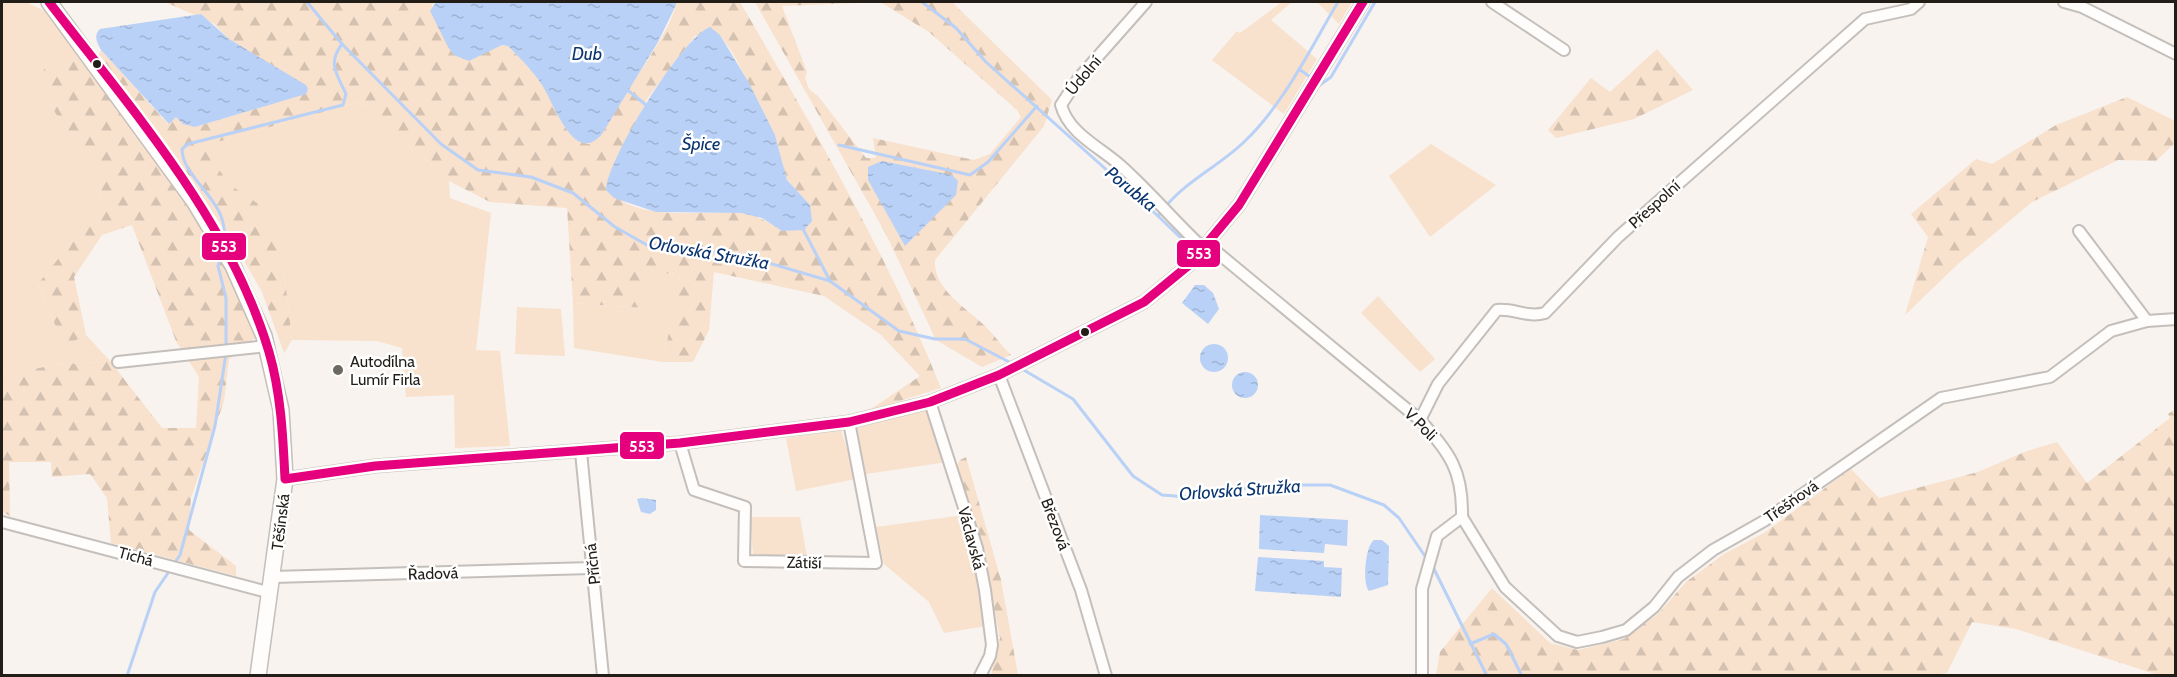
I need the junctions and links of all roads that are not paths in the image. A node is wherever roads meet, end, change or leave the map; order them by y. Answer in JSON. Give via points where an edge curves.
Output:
{"nodes":[{"id":1,"x":49,"y":2,"type":"edge"},
{"id":2,"x":1146,"y":2,"type":"edge"},
{"id":3,"x":1363,"y":2,"type":"edge"},
{"id":4,"x":1492,"y":2,"type":"edge"},
{"id":5,"x":1919,"y":2,"type":"edge"},
{"id":6,"x":2064,"y":2,"type":"edge"},
{"id":7,"x":1564,"y":50,"type":"dead end"},
{"id":8,"x":2175,"y":54,"type":"edge"},
{"id":9,"x":2079,"y":231,"type":"dead end"},
{"id":10,"x":1205,"y":246,"type":"junction"},
{"id":11,"x":2175,"y":319,"type":"edge"},
{"id":12,"x":2147,"y":321,"type":"junction"},
{"id":13,"x":267,"y":346,"type":"junction"},
{"id":14,"x":118,"y":362,"type":"dead end"},
{"id":15,"x":999,"y":375,"type":"junction"},
{"id":16,"x":930,"y":402,"type":"junction"},
{"id":17,"x":1420,"y":420,"type":"junction"},
{"id":18,"x":849,"y":422,"type":"junction"},
{"id":19,"x":680,"y":443,"type":"junction"},
{"id":20,"x":581,"y":452,"type":"junction"},
{"id":21,"x":285,"y":479,"type":"junction"},
{"id":22,"x":1462,"y":517,"type":"junction"},
{"id":23,"x":2,"y":522,"type":"edge"},
{"id":24,"x":592,"y":568,"type":"junction"},
{"id":25,"x":273,"y":577,"type":"junction"},
{"id":26,"x":271,"y":593,"type":"junction"},
{"id":27,"x":258,"y":675,"type":"edge"},
{"id":28,"x":603,"y":675,"type":"edge"},
{"id":29,"x":980,"y":675,"type":"edge"},
{"id":30,"x":1106,"y":675,"type":"edge"},
{"id":31,"x":1422,"y":675,"type":"edge"}],
"edges":[{"from":1,"to":13,"type":"main road","name":"Těšínská","via":[[156,145],[208,226],[233,266]]},
{"from":2,"to":10,"type":"street","name":"Údolní","via":[[1078,79],[1061,105],[1064,117],[1077,131],[1121,166]]},
{"from":3,"to":10,"type":"street","via":[[1239,205]]},
{"from":4,"to":7,"type":"street"},
{"from":5,"to":17,"type":"street","name":"Přespolní","via":[[1911,9],[1864,19],[1634,222],[1545,312],[1532,316],[1509,308],[1497,310],[1438,384]]},
{"from":6,"to":8,"type":"street","via":[[2082,7]]},
{"from":9,"to":12,"type":"street"},
{"from":10,"to":15,"type":"street","via":[[1189,265],[1144,302]]},
{"from":10,"to":17,"type":"street","name":"V Poli"},
{"from":11,"to":12,"type":"street","name":"Třešňová"},
{"from":12,"to":22,"type":"street","name":"Třešňová","via":[[2111,331],[2050,377],[1941,398],[1764,521],[1713,550],[1678,577],[1654,607],[1626,630],[1602,637],[1577,642],[1558,636],[1505,587]]},
{"from":13,"to":14,"type":"street"},
{"from":13,"to":21,"type":"main road","name":"Těšínská","via":[[281,410]]},
{"from":15,"to":16,"type":"street"},
{"from":15,"to":30,"type":"street","name":"Březová","via":[[1081,590]]},
{"from":16,"to":18,"type":"street"},
{"from":16,"to":29,"type":"street","name":"Václavská","via":[[977,548],[985,590],[992,645]]},
{"from":17,"to":22,"type":"street","name":"V Poli","via":[[1449,453],[1463,490]]},
{"from":18,"to":19,"type":"street"},
{"from":18,"to":19,"type":"street","name":"Zátiší","via":[[876,563],[744,561],[745,507],[694,490]]},
{"from":19,"to":20,"type":"street"},
{"from":20,"to":21,"type":"street","via":[[375,466]]},
{"from":20,"to":24,"type":"street","name":"Příčná"},
{"from":21,"to":25,"type":"main road","name":"Těšínská"},
{"from":22,"to":31,"type":"street","via":[[1437,536],[1422,589]]},
{"from":23,"to":26,"type":"street","name":"Tichá"},
{"from":24,"to":25,"type":"street","name":"Řadová"},
{"from":24,"to":28,"type":"street","name":"Příčná"},
{"from":25,"to":26,"type":"main road","name":"Těšínská"},
{"from":26,"to":27,"type":"main road","name":"Těšínská"}]}
